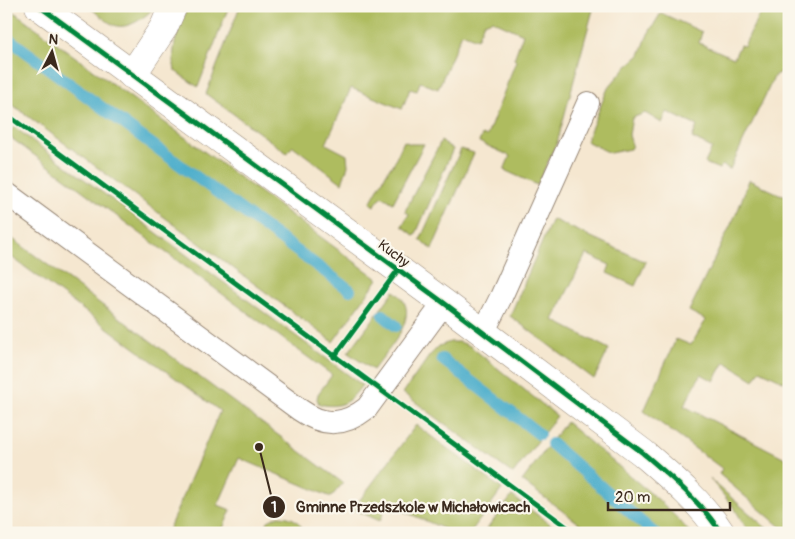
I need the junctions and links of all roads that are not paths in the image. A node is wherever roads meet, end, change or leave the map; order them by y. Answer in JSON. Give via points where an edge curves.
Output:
{"nodes":[{"id":1,"x":39,"y":6,"type":"edge"},
{"id":2,"x":173,"y":6,"type":"edge"},
{"id":3,"x":132,"y":75,"type":"junction"},
{"id":4,"x":588,"y":102,"type":"dead end"},
{"id":5,"x":6,"y":193,"type":"edge"},
{"id":6,"x":444,"y":303,"type":"junction"},
{"id":7,"x":483,"y":333,"type":"junction"},
{"id":8,"x":722,"y":533,"type":"edge"}],
"edges":[{"from":1,"to":3,"type":"street","name":"Kuchy"},
{"from":2,"to":3,"type":"street","via":[[164,27]]},
{"from":3,"to":6,"type":"street","name":"Kuchy"},
{"from":4,"to":7,"type":"lane"},
{"from":5,"to":6,"type":"lane","via":[[310,418],[321,422],[349,420],[367,408]]},
{"from":6,"to":7,"type":"street","name":"Kuchy"},
{"from":7,"to":8,"type":"street","name":"Kuchy","via":[[643,453],[693,500]]}]}
